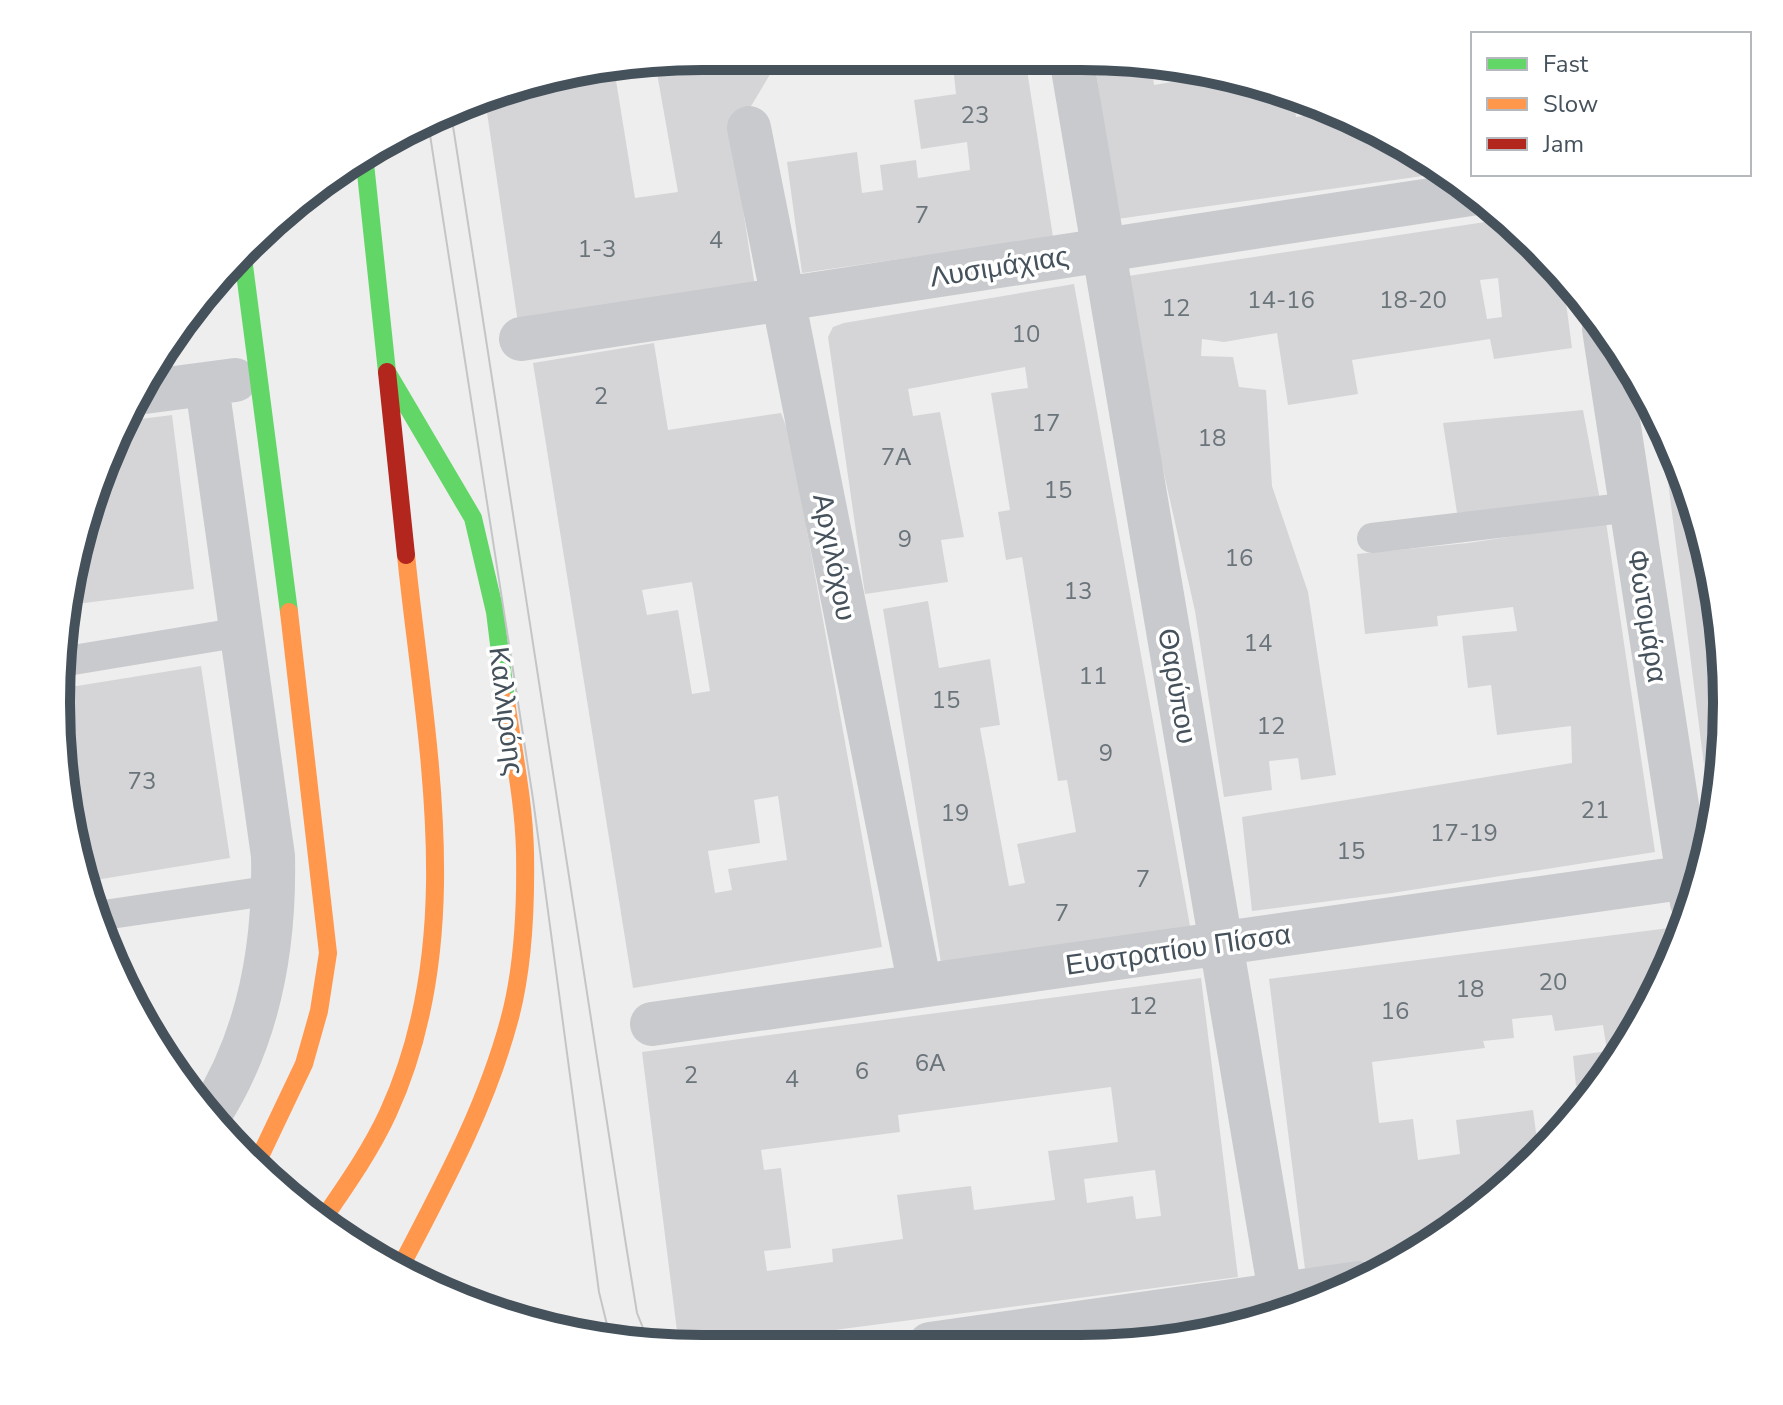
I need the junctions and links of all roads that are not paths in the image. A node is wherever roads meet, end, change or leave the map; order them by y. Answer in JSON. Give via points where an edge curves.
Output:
{"nodes":[{"id":1,"x":1073,"y":70,"type":"edge"},
{"id":2,"x":749,"y":128,"type":"dead end"},
{"id":3,"x":365,"y":168,"type":"edge"},
{"id":4,"x":1459,"y":196,"type":"edge"},
{"id":5,"x":1104,"y":250,"type":"junction"},
{"id":6,"x":244,"y":267,"type":"edge"},
{"id":7,"x":785,"y":300,"type":"junction"},
{"id":8,"x":521,"y":339,"type":"dead end"},
{"id":9,"x":1608,"y":354,"type":"edge"},
{"id":10,"x":387,"y":372,"type":"junction"},
{"id":11,"x":257,"y":375,"type":"junction"},
{"id":12,"x":207,"y":386,"type":"junction"},
{"id":13,"x":152,"y":391,"type":"edge"},
{"id":14,"x":1631,"y":507,"type":"junction"},
{"id":15,"x":1372,"y":538,"type":"dead end"},
{"id":16,"x":242,"y":632,"type":"junction"},
{"id":17,"x":71,"y":660,"type":"edge"},
{"id":18,"x":1691,"y":864,"type":"edge"},
{"id":19,"x":1685,"y":886,"type":"edge"},
{"id":20,"x":274,"y":890,"type":"junction"},
{"id":21,"x":107,"y":915,"type":"edge"},
{"id":22,"x":1221,"y":943,"type":"junction"},
{"id":23,"x":920,"y":986,"type":"junction"},
{"id":24,"x":652,"y":1024,"type":"dead end"},
{"id":25,"x":215,"y":1106,"type":"edge"},
{"id":26,"x":261,"y":1156,"type":"edge"},
{"id":27,"x":328,"y":1212,"type":"edge"},
{"id":28,"x":404,"y":1260,"type":"edge"},
{"id":29,"x":1282,"y":1302,"type":"edge"},
{"id":30,"x":1269,"y":1305,"type":"edge"},
{"id":31,"x":1009,"y":1335,"type":"edge"}],
"edges":[{"from":1,"to":5,"type":"street","name":"Θαρύπου"},
{"from":2,"to":7,"type":"street","name":"Αρχιλόχου"},
{"from":3,"to":10,"type":"main road","name":"Καλλιρόης"},
{"from":4,"to":5,"type":"street","name":"Λυσιμάχιας"},
{"from":5,"to":7,"type":"street","name":"Λυσιμάχιας"},
{"from":5,"to":22,"type":"street","name":"Θαρύπου"},
{"from":6,"to":11,"type":"main road"},
{"from":7,"to":8,"type":"street","name":"Λυσιμάχιας"},
{"from":7,"to":23,"type":"street","name":"Αρχιλόχου"},
{"from":9,"to":14,"type":"street","name":"Φωτομάρα"},
{"from":10,"to":27,"type":"main road","via":[[438,862],[437,930],[427,998],[406,1065],[372,1144]]},
{"from":10,"to":28,"type":"main road","name":"Καλλιρόης","via":[[473,518],[495,612],[525,849],[522,940],[510,1018],[462,1149]]},
{"from":11,"to":12,"type":"street"},
{"from":11,"to":26,"type":"main road","via":[[328,953],[311,1048],[289,1108]]},
{"from":12,"to":13,"type":"street"},
{"from":12,"to":16,"type":"street"},
{"from":14,"to":15,"type":"lane"},
{"from":14,"to":18,"type":"street","name":"Φωτομάρα"},
{"from":16,"to":17,"type":"lane"},
{"from":16,"to":20,"type":"street"},
{"from":19,"to":22,"type":"street","name":"Ευστρατίου Πίσσα"},
{"from":20,"to":21,"type":"lane"},
{"from":20,"to":25,"type":"street","via":[[265,971],[249,1037]]},
{"from":22,"to":23,"type":"street","name":"Ευστρατίου Πίσσα"},
{"from":22,"to":29,"type":"street","name":"Θαρύπου"},
{"from":23,"to":24,"type":"street","name":"Ευστρατίου Πίσσα"},
{"from":30,"to":31,"type":"street"}]}
